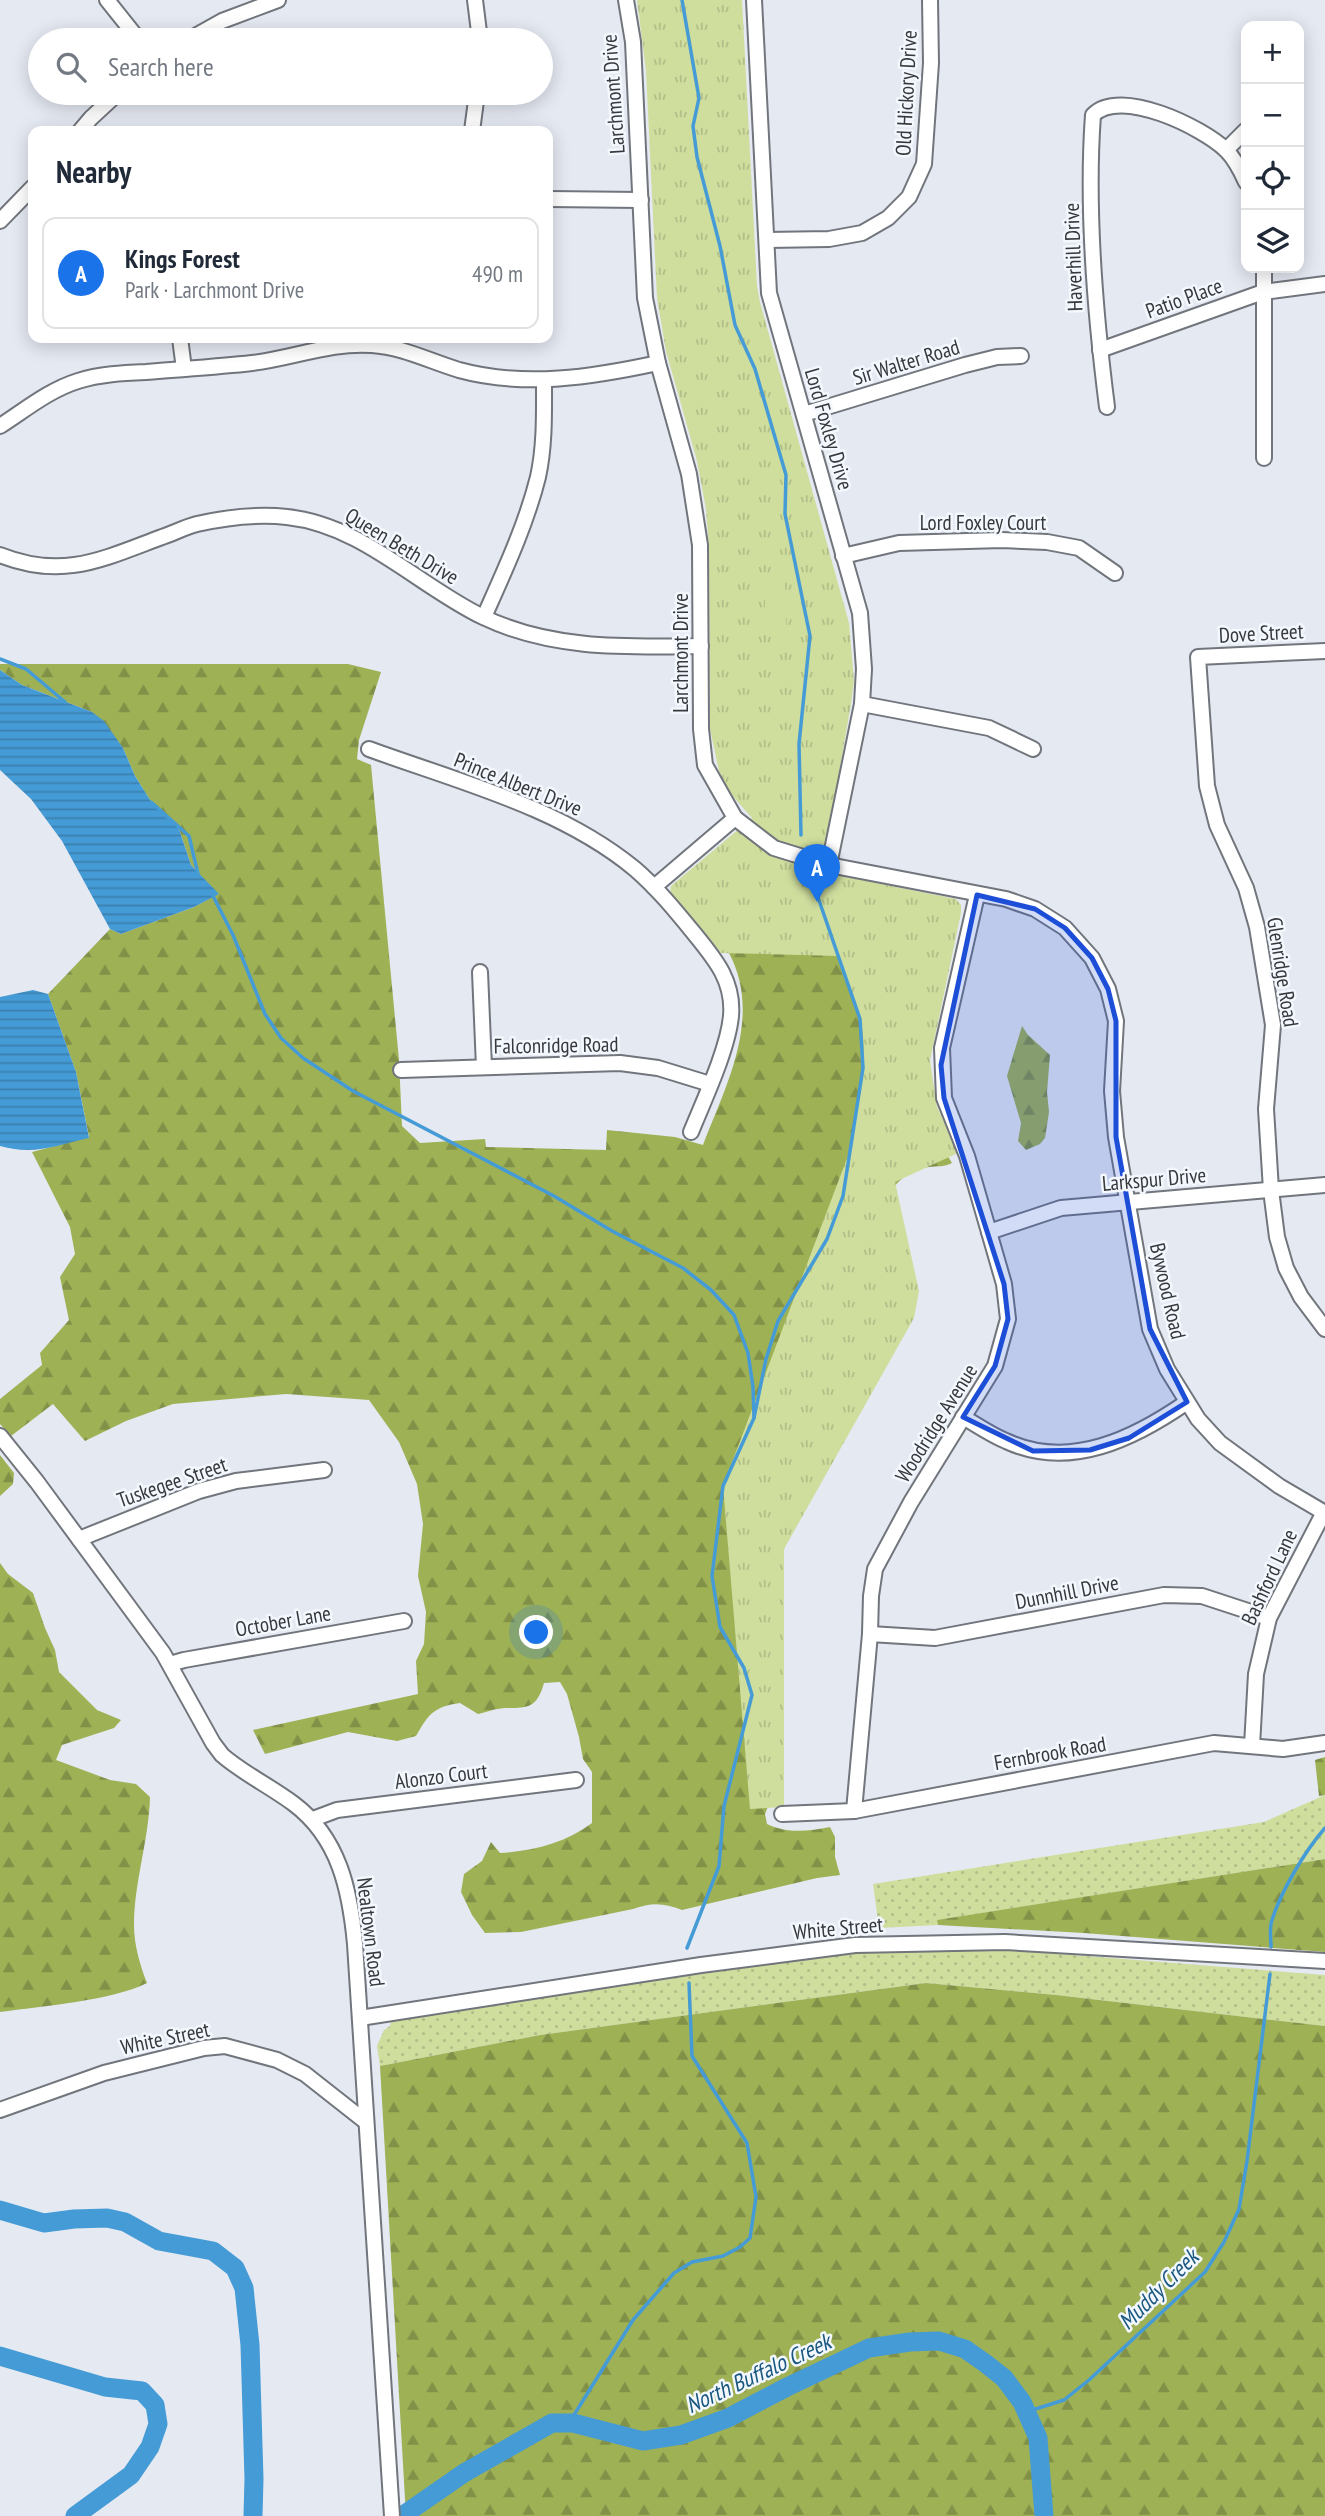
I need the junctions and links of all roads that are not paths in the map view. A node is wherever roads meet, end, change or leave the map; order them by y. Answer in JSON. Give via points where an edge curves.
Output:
{"nodes":[{"id":1,"x":107,"y":0,"type":"edge"},
{"id":2,"x":278,"y":0,"type":"edge"},
{"id":3,"x":475,"y":0,"type":"edge"},
{"id":4,"x":626,"y":0,"type":"edge"},
{"id":5,"x":754,"y":0,"type":"edge"},
{"id":6,"x":930,"y":0,"type":"edge"},
{"id":7,"x":129,"y":28,"type":"edge"},
{"id":8,"x":209,"y":28,"type":"edge"},
{"id":9,"x":478,"y":28,"type":"edge"},
{"id":10,"x":105,"y":105,"type":"edge"},
{"id":11,"x":475,"y":105,"type":"edge"},
{"id":12,"x":84,"y":126,"type":"edge"},
{"id":13,"x":473,"y":126,"type":"edge"},
{"id":14,"x":1241,"y":135,"type":"edge"},
{"id":15,"x":1226,"y":150,"type":"junction"},
{"id":16,"x":1241,"y":174,"type":"edge"},
{"id":17,"x":28,"y":192,"type":"edge"},
{"id":18,"x":553,"y":199,"type":"edge"},
{"id":19,"x":640,"y":200,"type":"junction"},
{"id":20,"x":0,"y":221,"type":"edge"},
{"id":21,"x":767,"y":240,"type":"junction"},
{"id":22,"x":1264,"y":273,"type":"edge"},
{"id":23,"x":1325,"y":284,"type":"edge"},
{"id":24,"x":1263,"y":292,"type":"junction"},
{"id":25,"x":181,"y":343,"type":"edge"},
{"id":26,"x":1100,"y":350,"type":"junction"},
{"id":27,"x":1021,"y":356,"type":"dead end"},
{"id":28,"x":658,"y":363,"type":"junction"},
{"id":29,"x":184,"y":369,"type":"junction"},
{"id":30,"x":544,"y":380,"type":"junction"},
{"id":31,"x":1107,"y":407,"type":"dead end"},
{"id":32,"x":804,"y":414,"type":"junction"},
{"id":33,"x":0,"y":426,"type":"edge"},
{"id":34,"x":1264,"y":458,"type":"dead end"},
{"id":35,"x":0,"y":555,"type":"edge"},
{"id":36,"x":843,"y":556,"type":"junction"},
{"id":37,"x":1115,"y":573,"type":"dead end"},
{"id":38,"x":484,"y":617,"type":"junction"},
{"id":39,"x":701,"y":646,"type":"junction"},
{"id":40,"x":1325,"y":651,"type":"edge"},
{"id":41,"x":1198,"y":657,"type":"joint"},
{"id":42,"x":862,"y":704,"type":"junction"},
{"id":43,"x":369,"y":749,"type":"dead end"},
{"id":44,"x":1033,"y":750,"type":"dead end"},
{"id":45,"x":734,"y":818,"type":"junction"},
{"id":46,"x":829,"y":865,"type":"junction"},
{"id":47,"x":654,"y":887,"type":"junction"},
{"id":48,"x":977,"y":895,"type":"junction"},
{"id":49,"x":480,"y":972,"type":"dead end"},
{"id":50,"x":1115,"y":1046,"type":"joint"},
{"id":51,"x":484,"y":1067,"type":"junction"},
{"id":52,"x":401,"y":1070,"type":"dead end"},
{"id":53,"x":710,"y":1084,"type":"junction"},
{"id":54,"x":691,"y":1132,"type":"dead end"},
{"id":55,"x":1325,"y":1185,"type":"edge"},
{"id":56,"x":1271,"y":1190,"type":"junction"},
{"id":57,"x":1128,"y":1201,"type":"junction"},
{"id":58,"x":989,"y":1232,"type":"junction"},
{"id":59,"x":1325,"y":1329,"type":"edge"},
{"id":60,"x":1187,"y":1402,"type":"junction"},
{"id":61,"x":963,"y":1417,"type":"junction"},
{"id":62,"x":0,"y":1436,"type":"edge"},
{"id":63,"x":324,"y":1470,"type":"dead end"},
{"id":64,"x":1324,"y":1513,"type":"edge"},
{"id":65,"x":79,"y":1539,"type":"junction"},
{"id":66,"x":1269,"y":1618,"type":"junction"},
{"id":67,"x":404,"y":1621,"type":"dead end"},
{"id":68,"x":870,"y":1634,"type":"junction"},
{"id":69,"x":170,"y":1664,"type":"junction"},
{"id":70,"x":1325,"y":1743,"type":"edge"},
{"id":71,"x":1252,"y":1746,"type":"junction"},
{"id":72,"x":576,"y":1780,"type":"dead end"},
{"id":73,"x":854,"y":1811,"type":"junction"},
{"id":74,"x":782,"y":1814,"type":"dead end"},
{"id":75,"x":313,"y":1819,"type":"junction"},
{"id":76,"x":1325,"y":1961,"type":"edge"},
{"id":77,"x":360,"y":2018,"type":"junction"},
{"id":78,"x":0,"y":2110,"type":"edge"},
{"id":79,"x":366,"y":2122,"type":"junction"},
{"id":80,"x":392,"y":2516,"type":"edge"}],
"edges":[{"from":1,"to":7,"type":"street"},
{"from":2,"to":8,"type":"street"},
{"from":3,"to":9,"type":"street"},
{"from":4,"to":19,"type":"street","name":"Larchmont Drive","via":[[633,42]]},
{"from":5,"to":21,"type":"street","name":"Lord Foxley Drive"},
{"from":6,"to":21,"type":"street","name":"Old Hickory Drive","via":[[924,164],[909,197],[888,218],[862,233],[829,239]]},
{"from":10,"to":12,"type":"street"},
{"from":11,"to":13,"type":"street"},
{"from":14,"to":15,"type":"street"},
{"from":15,"to":16,"type":"street"},
{"from":15,"to":26,"type":"street","name":"Haverhill Drive","via":[[1185,122],[1159,113],[1116,105],[1099,108],[1093,115],[1095,302]]},
{"from":17,"to":20,"type":"street"},
{"from":18,"to":19,"type":"street"},
{"from":19,"to":28,"type":"street","name":"Larchmont Drive","via":[[645,298]]},
{"from":21,"to":32,"type":"street","name":"Lord Foxley Drive","via":[[769,293]]},
{"from":22,"to":24,"type":"street"},
{"from":23,"to":24,"type":"street","name":"Patio Place"},
{"from":24,"to":26,"type":"street","name":"Patio Place"},
{"from":24,"to":34,"type":"street"},
{"from":25,"to":29,"type":"street"},
{"from":26,"to":31,"type":"street","name":"Haverhill Drive"},
{"from":27,"to":32,"type":"street","name":"Sir Walter Road","via":[[965,365]]},
{"from":28,"to":30,"type":"street"},
{"from":28,"to":39,"type":"street","name":"Larchmont Drive","via":[[696,510]]},
{"from":29,"to":30,"type":"street","via":[[281,358],[338,344],[374,345],[459,370]]},
{"from":29,"to":33,"type":"street","via":[[77,381]]},
{"from":30,"to":38,"type":"street","via":[[538,476]]},
{"from":32,"to":36,"type":"street","name":"Lord Foxley Drive"},
{"from":35,"to":38,"type":"street","name":"Queen Beth Drive","via":[[64,568],[101,560],[196,524],[286,517],[328,526],[359,540]]},
{"from":36,"to":37,"type":"street","name":"Lord Foxley Court","via":[[899,543],[1047,542],[1079,548]]},
{"from":36,"to":42,"type":"street","name":"Lord Foxley Drive","via":[[860,613]]},
{"from":38,"to":39,"type":"street","name":"Queen Beth Drive","via":[[515,631],[580,645]]},
{"from":39,"to":45,"type":"street","name":"Larchmont Drive","via":[[705,765]]},
{"from":40,"to":41,"type":"street","name":"Dove Street"},
{"from":41,"to":56,"type":"street","name":"Glenridge Road","via":[[1207,786],[1217,825],[1246,888],[1257,927],[1273,1025],[1266,1109]]},
{"from":42,"to":44,"type":"street","via":[[989,728]]},
{"from":42,"to":46,"type":"street","name":"Lord Foxley Drive"},
{"from":43,"to":47,"type":"street","name":"Prince Albert Drive","via":[[566,823]]},
{"from":45,"to":46,"type":"street","name":"Larchmont Drive","via":[[774,848]]},
{"from":45,"to":47,"type":"street"},
{"from":46,"to":48,"type":"street","name":"Larchmont Drive"},
{"from":47,"to":53,"type":"street","name":"Prince Albert Drive","via":[[722,968],[729,991],[732,1015]]},
{"from":48,"to":50,"type":"street","name":"Larchmont Drive","via":[[1035,909],[1065,928],[1092,958],[1108,989],[1116,1021]]},
{"from":48,"to":58,"type":"street","name":"Woodridge Avenue","via":[[941,1065],[944,1098]]},
{"from":49,"to":51,"type":"street"},
{"from":50,"to":57,"type":"street","name":"Bywood Road","via":[[1112,1091]]},
{"from":51,"to":52,"type":"street","name":"Falconridge Road"},
{"from":51,"to":53,"type":"street","name":"Falconridge Road","via":[[620,1063]]},
{"from":53,"to":54,"type":"street","name":"Prince Albert Drive"},
{"from":55,"to":56,"type":"street","name":"Larkspur Drive"},
{"from":56,"to":57,"type":"street","name":"Larkspur Drive"},
{"from":56,"to":59,"type":"street","name":"Glenridge Road","via":[[1286,1268]]},
{"from":57,"to":58,"type":"street","name":"Larkspur Drive","via":[[1061,1208]]},
{"from":57,"to":60,"type":"street","name":"Bywood Road","via":[[1150,1329]]},
{"from":58,"to":61,"type":"street","name":"Woodridge Avenue","via":[[1004,1284],[1008,1319],[995,1366]]},
{"from":60,"to":61,"type":"street","via":[[1129,1438],[1090,1450],[1033,1451]]},
{"from":60,"to":64,"type":"street","name":"Bywood Road","via":[[1220,1443]]},
{"from":61,"to":68,"type":"street","name":"Woodridge Avenue","via":[[875,1569]]},
{"from":62,"to":65,"type":"street","name":"Nealtown Road"},
{"from":63,"to":65,"type":"street","name":"Tuskegee Street","via":[[236,1481]]},
{"from":64,"to":66,"type":"street","name":"Bashford Lane"},
{"from":65,"to":69,"type":"street","name":"Nealtown Road"},
{"from":66,"to":68,"type":"street","name":"Dunnhill Drive","via":[[1202,1596],[1164,1595],[935,1638]]},
{"from":66,"to":71,"type":"street","name":"Bashford Lane","via":[[1256,1674]]},
{"from":67,"to":69,"type":"street","name":"October Lane"},
{"from":68,"to":73,"type":"street","name":"Woodridge Avenue"},
{"from":69,"to":75,"type":"street","name":"Nealtown Road","via":[[222,1755]]},
{"from":70,"to":71,"type":"street","name":"Fernbrook Road","via":[[1283,1749]]},
{"from":71,"to":73,"type":"street","name":"Fernbrook Road","via":[[1214,1742]]},
{"from":72,"to":75,"type":"street","name":"Alonzo Court","via":[[337,1810]]},
{"from":73,"to":74,"type":"street","name":"Fernbrook Road"},
{"from":75,"to":77,"type":"street","name":"Nealtown Road","via":[[334,1851],[346,1882]]},
{"from":76,"to":77,"type":"street","name":"White Street","via":[[1005,1942],[855,1945]]},
{"from":77,"to":79,"type":"street","name":"Nealtown Road"},
{"from":78,"to":79,"type":"street","name":"White Street","via":[[104,2073],[225,2046],[277,2060],[305,2074]]},
{"from":79,"to":80,"type":"street","name":"Nealtown Road"}]}
